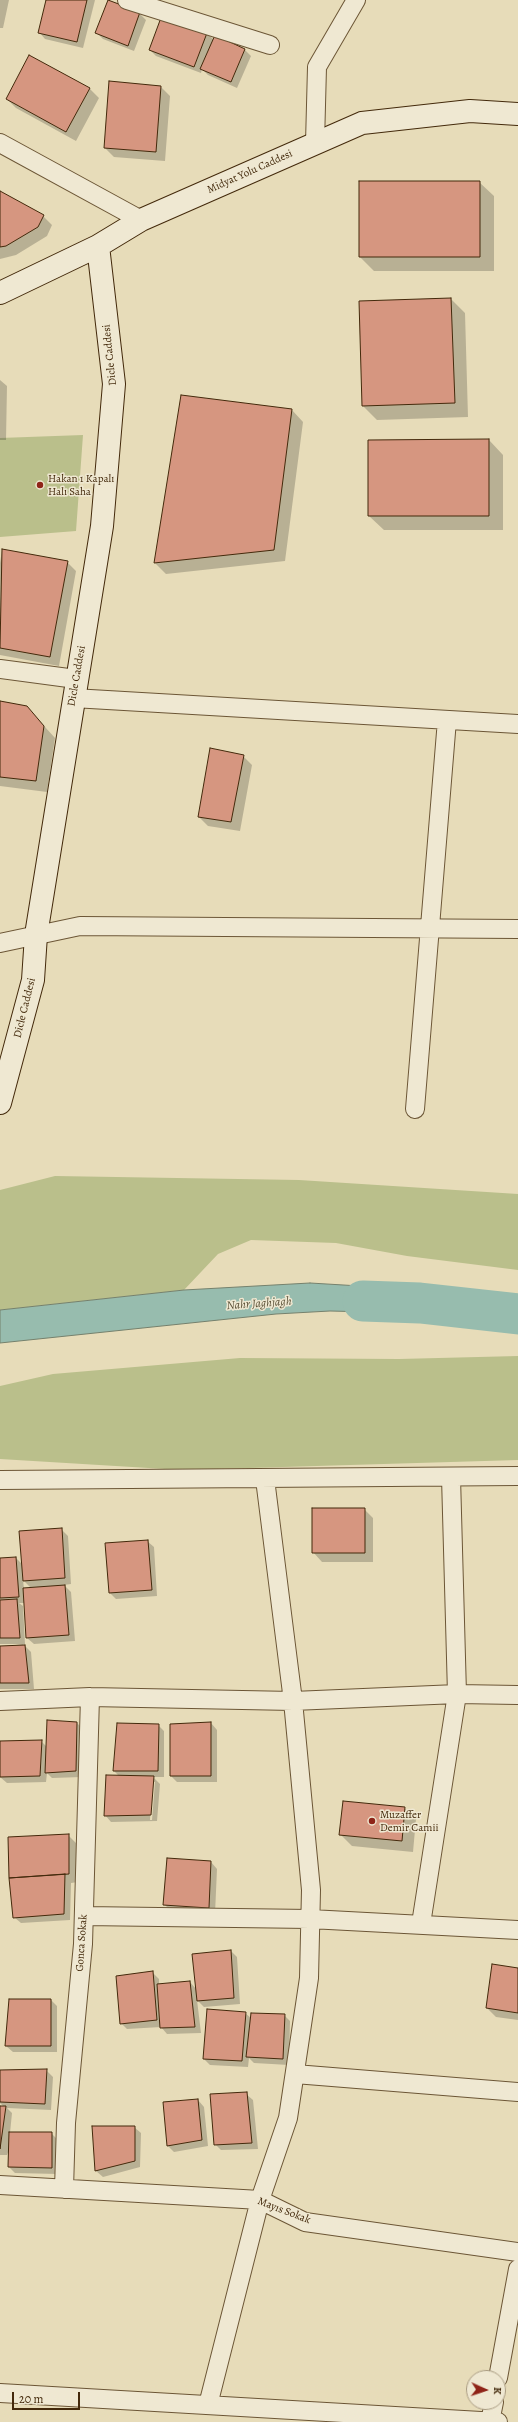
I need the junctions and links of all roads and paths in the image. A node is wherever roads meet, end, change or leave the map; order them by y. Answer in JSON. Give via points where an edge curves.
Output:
{"nodes":[{"id":1,"x":127,"y":0,"type":"edge"},
{"id":2,"x":356,"y":0,"type":"edge"},
{"id":3,"x":270,"y":45,"type":"dead end"},
{"id":4,"x":518,"y":114,"type":"edge"},
{"id":5,"x":0,"y":143,"type":"edge"},
{"id":6,"x":315,"y":144,"type":"junction"},
{"id":7,"x":141,"y":220,"type":"junction"},
{"id":8,"x":98,"y":246,"type":"junction"},
{"id":9,"x":0,"y":293,"type":"edge"},
{"id":10,"x":0,"y":669,"type":"edge"},
{"id":11,"x":75,"y":688,"type":"junction"},
{"id":12,"x":447,"y":720,"type":"junction"},
{"id":13,"x":518,"y":724,"type":"edge"},
{"id":14,"x":429,"y":928,"type":"junction"},
{"id":15,"x":518,"y":929,"type":"edge"},
{"id":16,"x":36,"y":935,"type":"junction"},
{"id":17,"x":0,"y":943,"type":"edge"},
{"id":18,"x":0,"y":1103,"type":"edge"},
{"id":19,"x":415,"y":1109,"type":"dead end"},
{"id":20,"x":518,"y":1476,"type":"edge"},
{"id":21,"x":451,"y":1477,"type":"junction"},
{"id":22,"x":265,"y":1479,"type":"junction"},
{"id":23,"x":0,"y":1480,"type":"edge"},
{"id":24,"x":457,"y":1694,"type":"junction"},
{"id":25,"x":518,"y":1695,"type":"edge"},
{"id":26,"x":90,"y":1697,"type":"junction"},
{"id":27,"x":0,"y":1701,"type":"edge"},
{"id":28,"x":293,"y":1701,"type":"junction"},
{"id":29,"x":84,"y":1916,"type":"junction"},
{"id":30,"x":310,"y":1919,"type":"junction"},
{"id":31,"x":421,"y":1924,"type":"junction"},
{"id":32,"x":518,"y":1930,"type":"edge"},
{"id":33,"x":295,"y":2074,"type":"junction"},
{"id":34,"x":518,"y":2092,"type":"edge"},
{"id":35,"x":0,"y":2185,"type":"edge"},
{"id":36,"x":64,"y":2189,"type":"junction"},
{"id":37,"x":260,"y":2200,"type":"junction"},
{"id":38,"x":518,"y":2252,"type":"edge"},
{"id":39,"x":518,"y":2270,"type":"edge"},
{"id":40,"x":499,"y":2370,"type":"edge"},
{"id":41,"x":0,"y":2393,"type":"edge"},
{"id":42,"x":208,"y":2405,"type":"junction"},
{"id":43,"x":494,"y":2410,"type":"edge"},
{"id":44,"x":493,"y":2422,"type":"edge"}],
"edges":[{"from":1,"to":3,"type":"street"},
{"from":2,"to":6,"type":"street","via":[[317,67]]},
{"from":4,"to":6,"type":"street","name":"Midyat Yolu Caddesi","via":[[470,111],[362,123]]},
{"from":5,"to":7,"type":"street"},
{"from":6,"to":7,"type":"street","name":"Midyat Yolu Caddesi"},
{"from":7,"to":8,"type":"street","name":"Midyat Yolu Caddesi"},
{"from":8,"to":9,"type":"street","name":"Midyat Yolu Caddesi"},
{"from":8,"to":11,"type":"street","name":"Dicle Caddesi","via":[[114,384],[102,526]]},
{"from":10,"to":11,"type":"street"},
{"from":11,"to":12,"type":"street"},
{"from":11,"to":16,"type":"street","name":"Dicle Caddesi"},
{"from":12,"to":13,"type":"street"},
{"from":12,"to":14,"type":"street"},
{"from":14,"to":15,"type":"street"},
{"from":14,"to":16,"type":"street","via":[[80,926]]},
{"from":14,"to":19,"type":"street"},
{"from":16,"to":17,"type":"street"},
{"from":16,"to":18,"type":"street","name":"Dicle Caddesi","via":[[33,980]]},
{"from":20,"to":21,"type":"street"},
{"from":21,"to":22,"type":"street"},
{"from":21,"to":24,"type":"street"},
{"from":22,"to":23,"type":"street"},
{"from":22,"to":28,"type":"street"},
{"from":24,"to":25,"type":"street"},
{"from":24,"to":28,"type":"street"},
{"from":24,"to":31,"type":"street"},
{"from":26,"to":27,"type":"street"},
{"from":26,"to":28,"type":"street"},
{"from":26,"to":29,"type":"street","name":"Gonca Sokak"},
{"from":28,"to":30,"type":"street","via":[[311,1890]]},
{"from":29,"to":30,"type":"street"},
{"from":29,"to":36,"type":"street","name":"Gonca Sokak","via":[[66,2123]]},
{"from":30,"to":31,"type":"street"},
{"from":30,"to":33,"type":"street","via":[[309,1978]]},
{"from":31,"to":32,"type":"street"},
{"from":33,"to":34,"type":"street"},
{"from":33,"to":37,"type":"street","via":[[288,2118]]},
{"from":35,"to":36,"type":"street","name":"Mayıs Sokak"},
{"from":36,"to":37,"type":"street","name":"Mayıs Sokak"},
{"from":37,"to":38,"type":"street","name":"Mayıs Sokak","via":[[305,2222]]},
{"from":37,"to":42,"type":"street"},
{"from":39,"to":40,"type":"street"},
{"from":41,"to":42,"type":"street"},
{"from":42,"to":44,"type":"street"},
{"from":43,"to":44,"type":"street"}]}
